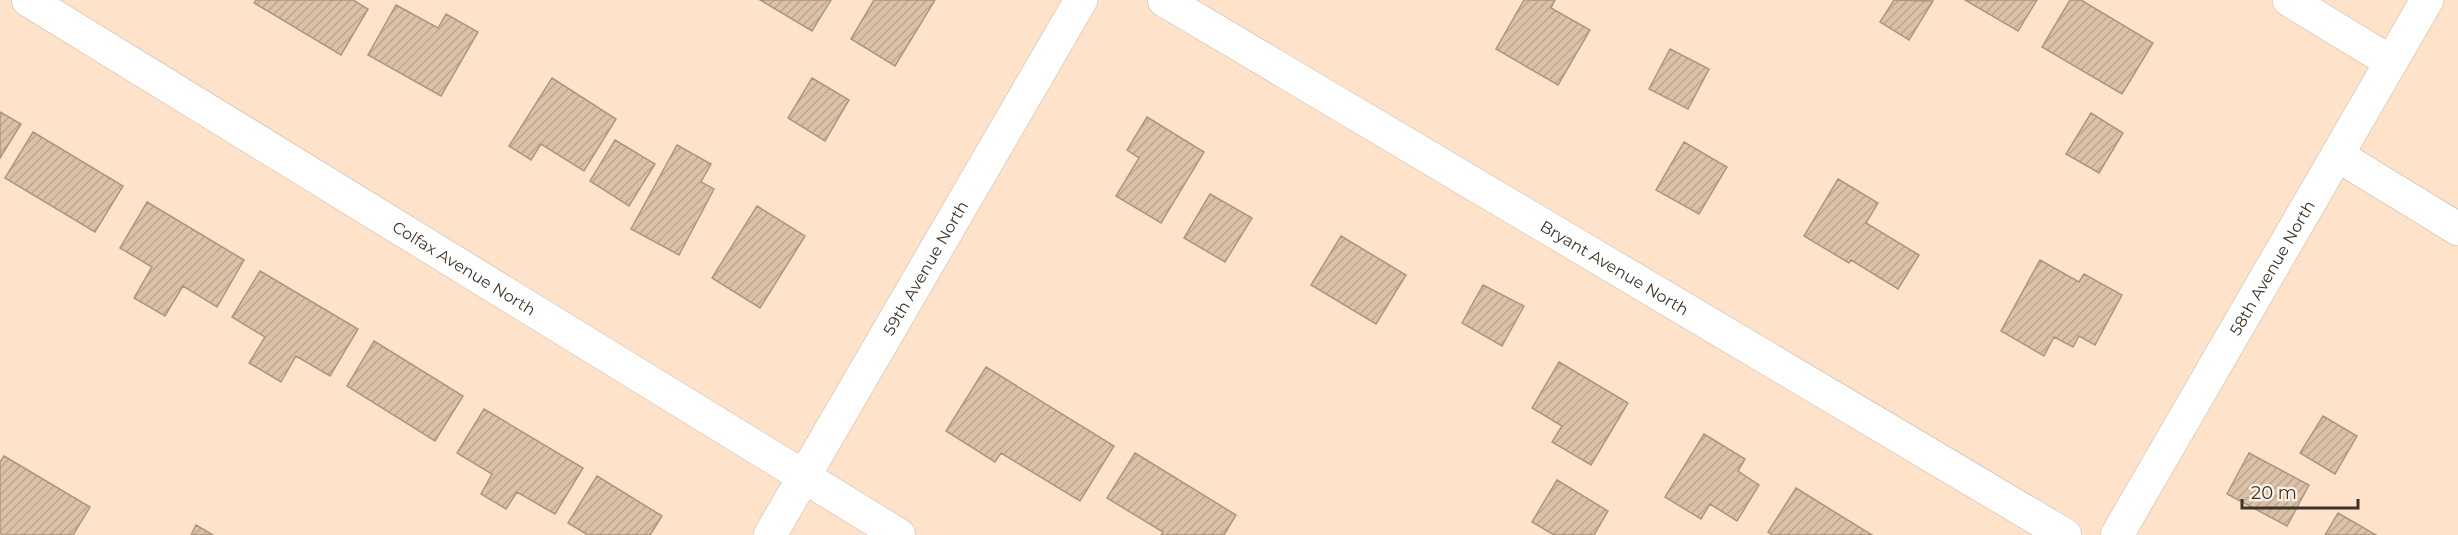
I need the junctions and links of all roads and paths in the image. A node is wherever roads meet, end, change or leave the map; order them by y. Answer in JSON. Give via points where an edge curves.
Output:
{"nodes":[{"id":1,"x":28,"y":0,"type":"edge"},
{"id":2,"x":1082,"y":0,"type":"edge"},
{"id":3,"x":1164,"y":0,"type":"edge"},
{"id":4,"x":2289,"y":0,"type":"edge"},
{"id":5,"x":2427,"y":0,"type":"edge"},
{"id":6,"x":2391,"y":62,"type":"junction"},
{"id":7,"x":2337,"y":155,"type":"junction"},
{"id":8,"x":2458,"y":229,"type":"edge"},
{"id":9,"x":804,"y":478,"type":"junction"},
{"id":10,"x":770,"y":535,"type":"edge"},
{"id":11,"x":899,"y":535,"type":"edge"},
{"id":12,"x":2065,"y":535,"type":"edge"},
{"id":13,"x":2117,"y":535,"type":"edge"}],
"edges":[{"from":1,"to":9,"type":"street","name":"Colfax Avenue North"},
{"from":2,"to":9,"type":"street","name":"59th Avenue North"},
{"from":3,"to":12,"type":"street","name":"Bryant Avenue North"},
{"from":4,"to":6,"type":"street"},
{"from":5,"to":6,"type":"street","name":"58th Avenue North"},
{"from":6,"to":7,"type":"street","name":"58th Avenue North"},
{"from":7,"to":8,"type":"street"},
{"from":7,"to":13,"type":"street","name":"58th Avenue North"},
{"from":9,"to":10,"type":"street","name":"59th Avenue North"},
{"from":9,"to":11,"type":"street","name":"Colfax Avenue North"}]}
